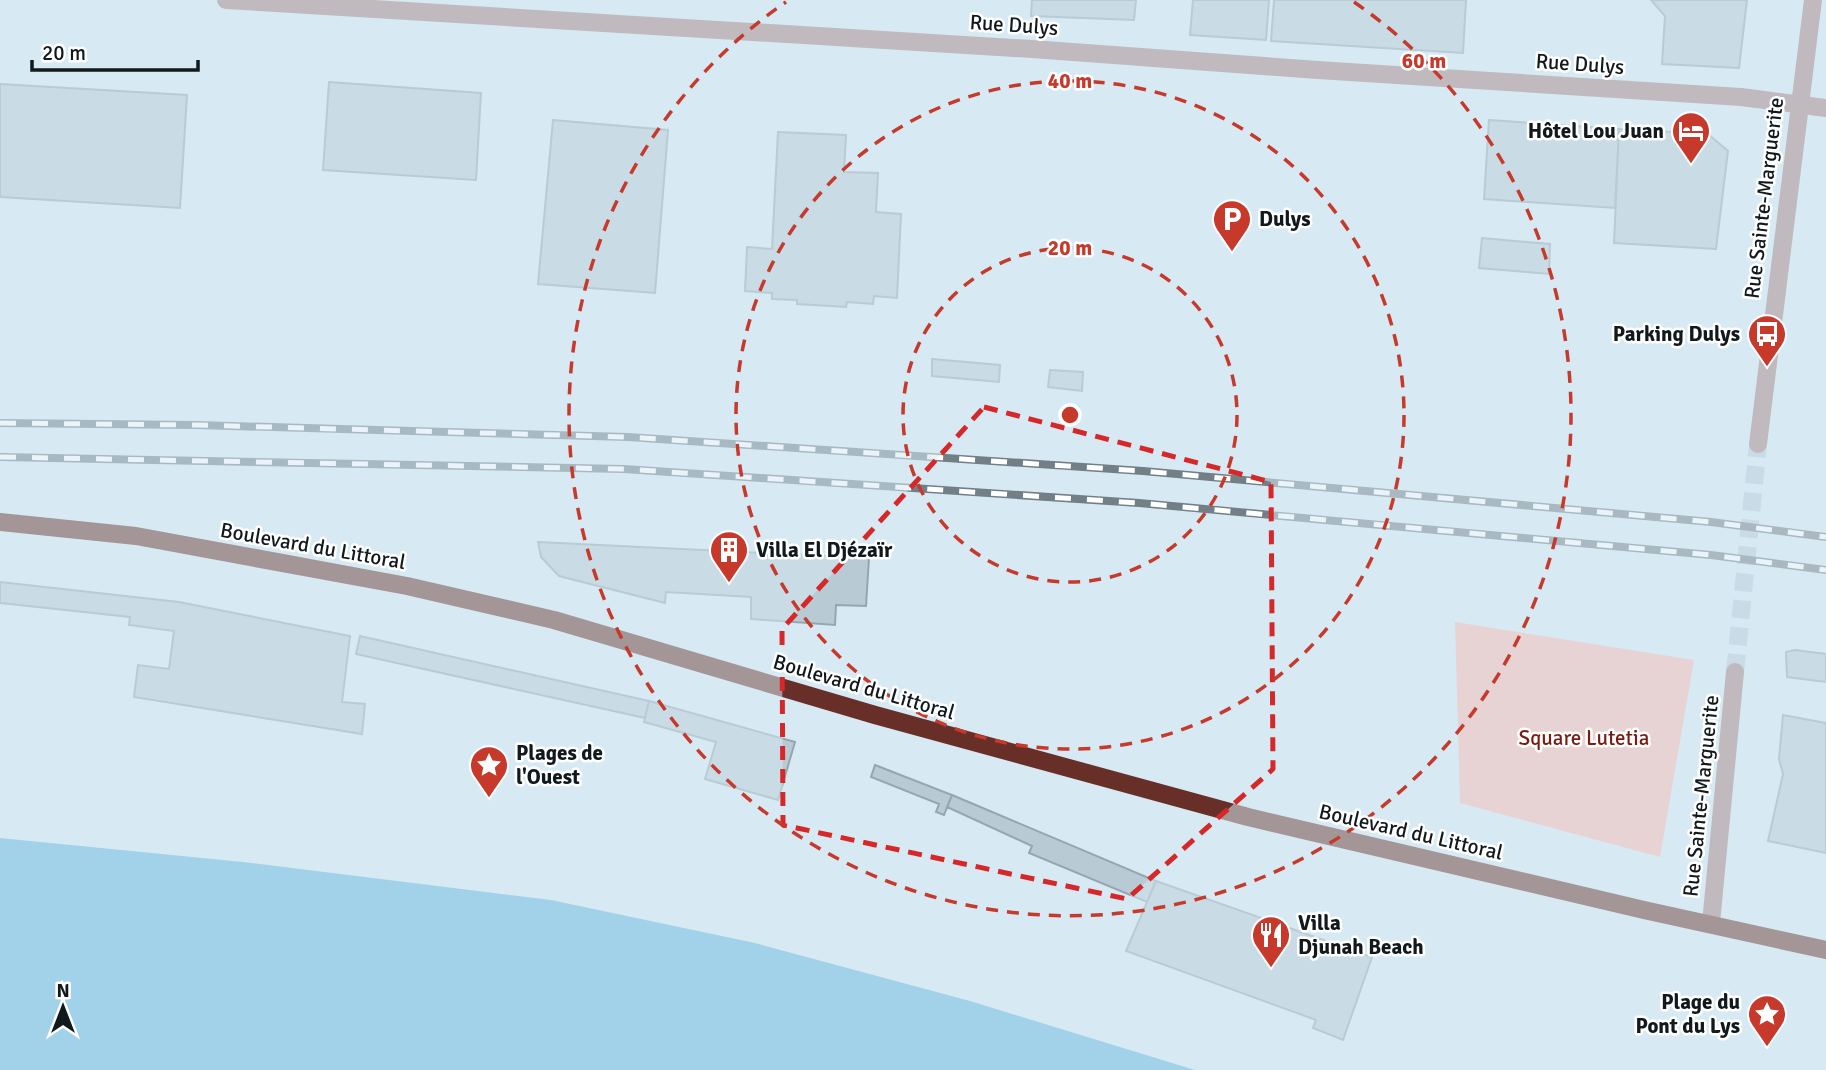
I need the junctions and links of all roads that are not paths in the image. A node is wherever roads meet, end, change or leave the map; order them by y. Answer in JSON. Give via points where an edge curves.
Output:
{"nodes":[{"id":1,"x":226,"y":0,"type":"edge"},
{"id":2,"x":1813,"y":0,"type":"edge"},
{"id":3,"x":420,"y":6,"type":"edge"},
{"id":4,"x":1799,"y":105,"type":"junction"},
{"id":5,"x":1826,"y":108,"type":"edge"},
{"id":6,"x":1758,"y":443,"type":"tunnel mouth"},
{"id":7,"x":0,"y":522,"type":"edge"},
{"id":8,"x":1735,"y":672,"type":"tunnel mouth"},
{"id":9,"x":1711,"y":923,"type":"junction"},
{"id":10,"x":1826,"y":950,"type":"edge"}],
"edges":[{"from":1,"to":3,"type":"street","name":"Rue Dulys"},
{"from":2,"to":4,"type":"street","name":"Rue Sainte-Marguerite"},
{"from":3,"to":4,"type":"street","name":"Rue Dulys","via":[[1741,97]]},
{"from":4,"to":5,"type":"street","name":"Rue Dulys"},
{"from":4,"to":6,"type":"street","name":"Rue Sainte-Marguerite"},
{"from":7,"to":9,"type":"main road","name":"Boulevard du Littoral","via":[[136,536],[407,586],[554,620],[875,715],[1248,817]]},
{"from":8,"to":9,"type":"street","name":"Rue Sainte-Marguerite"},
{"from":9,"to":10,"type":"main road","name":"Boulevard du Littoral"}]}
